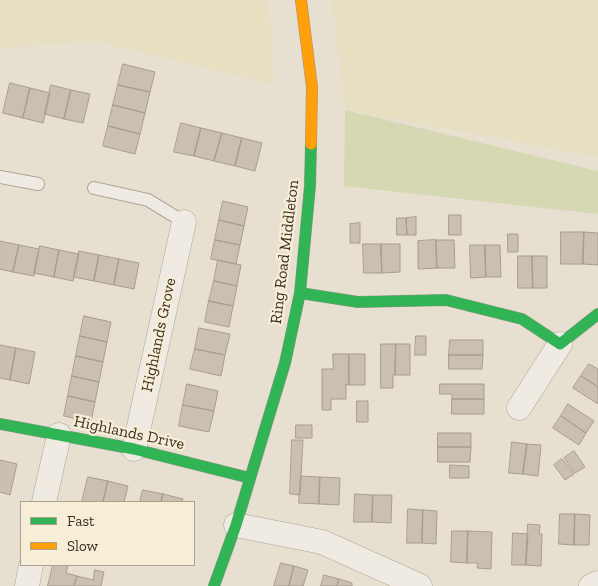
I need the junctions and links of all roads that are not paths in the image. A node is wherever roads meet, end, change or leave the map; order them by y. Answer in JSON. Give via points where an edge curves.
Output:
{"nodes":[{"id":1,"x":302,"y":0,"type":"edge"},
{"id":2,"x":0,"y":177,"type":"edge"},
{"id":3,"x":38,"y":184,"type":"dead end"},
{"id":4,"x":94,"y":188,"type":"dead end"},
{"id":5,"x":184,"y":222,"type":"joint"},
{"id":6,"x":300,"y":293,"type":"junction"},
{"id":7,"x":598,"y":314,"type":"edge"},
{"id":8,"x":560,"y":344,"type":"junction"},
{"id":9,"x":519,"y":408,"type":"dead end"},
{"id":10,"x":0,"y":424,"type":"edge"},
{"id":11,"x":58,"y":434,"type":"junction"},
{"id":12,"x":134,"y":449,"type":"junction"},
{"id":13,"x":250,"y":478,"type":"junction"},
{"id":14,"x":44,"y":501,"type":"edge"},
{"id":15,"x":236,"y":525,"type":"junction"},
{"id":16,"x":31,"y":566,"type":"edge"},
{"id":17,"x":374,"y":575,"type":"edge"},
{"id":18,"x":598,"y":583,"type":"edge"},
{"id":19,"x":27,"y":586,"type":"edge"},
{"id":20,"x":214,"y":586,"type":"edge"},
{"id":21,"x":420,"y":586,"type":"edge"},
{"id":22,"x":591,"y":586,"type":"edge"}],
"edges":[{"from":1,"to":6,"type":"street","name":"Ring Road Middleton","via":[[312,87],[310,186]]},
{"from":2,"to":3,"type":"lane"},
{"from":4,"to":5,"type":"lane","via":[[148,200]]},
{"from":5,"to":12,"type":"street","name":"Highlands Grove"},
{"from":6,"to":8,"type":"street","via":[[358,302],[446,300],[522,319]]},
{"from":6,"to":13,"type":"street","name":"Ring Road Middleton","via":[[286,363]]},
{"from":7,"to":8,"type":"street"},
{"from":8,"to":9,"type":"street"},
{"from":10,"to":11,"type":"street","name":"Highlands Drive"},
{"from":11,"to":12,"type":"street","name":"Highlands Drive"},
{"from":11,"to":14,"type":"street"},
{"from":12,"to":13,"type":"street","name":"Highlands Drive"},
{"from":13,"to":15,"type":"street","name":"Ring Road Middleton"},
{"from":15,"to":17,"type":"street","via":[[322,542]]},
{"from":15,"to":20,"type":"street","name":"Ring Road Middleton"},
{"from":16,"to":19,"type":"street"},
{"from":17,"to":21,"type":"street"},
{"from":18,"to":22,"type":"street"}]}
